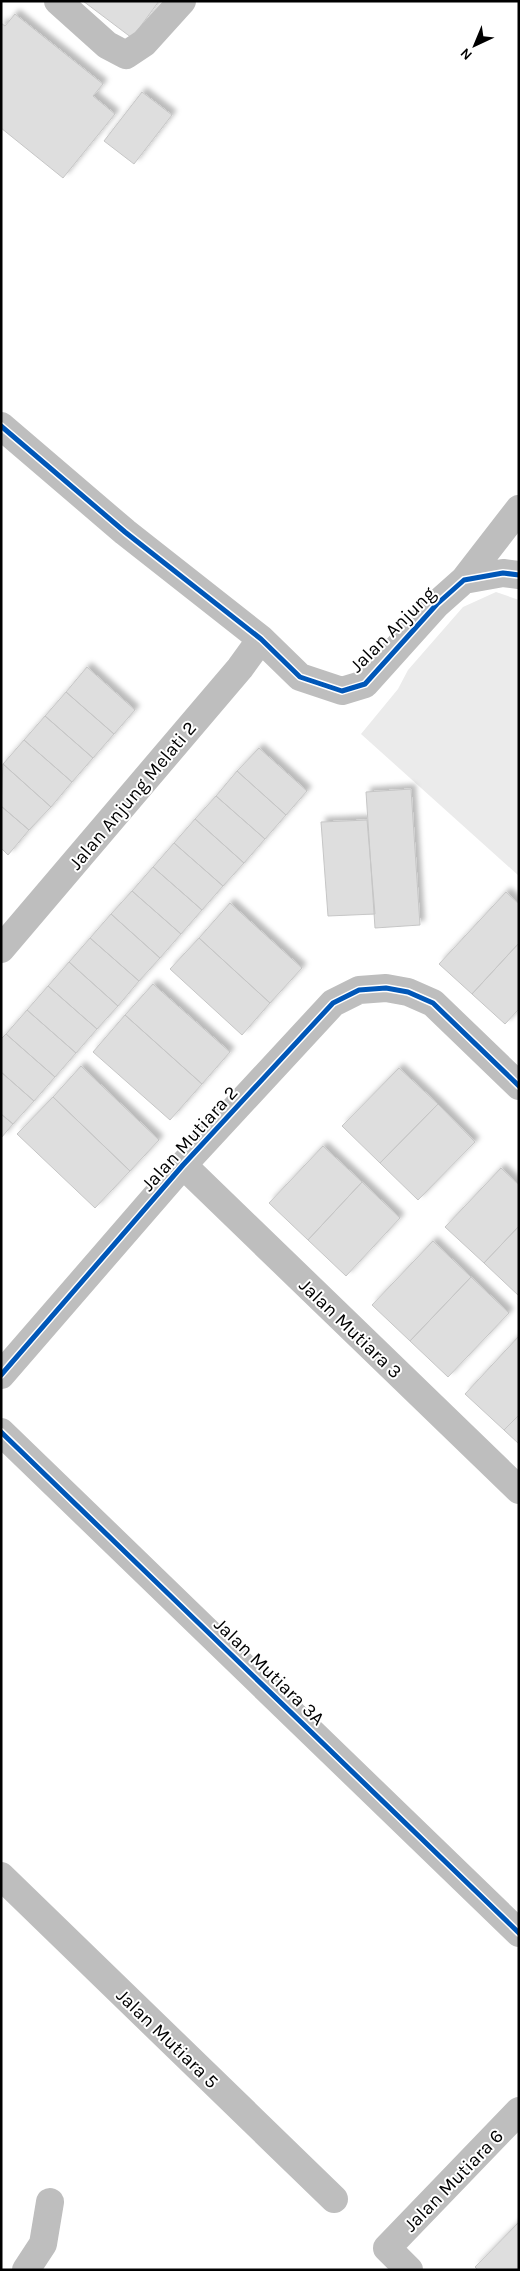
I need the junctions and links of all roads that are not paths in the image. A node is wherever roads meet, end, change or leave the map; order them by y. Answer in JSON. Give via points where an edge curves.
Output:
{"nodes":[{"id":1,"x":58,"y":1,"type":"edge"},
{"id":2,"x":182,"y":1,"type":"edge"},
{"id":3,"x":1,"y":426,"type":"edge"},
{"id":4,"x":519,"y":509,"type":"edge"},
{"id":5,"x":519,"y":575,"type":"edge"},
{"id":6,"x":464,"y":580,"type":"junction"},
{"id":7,"x":261,"y":639,"type":"junction"},
{"id":8,"x":1,"y":949,"type":"edge"},
{"id":9,"x":519,"y":1086,"type":"edge"},
{"id":10,"x":183,"y":1165,"type":"junction"},
{"id":11,"x":1,"y":1375,"type":"edge"},
{"id":12,"x":1,"y":1432,"type":"edge"},
{"id":13,"x":519,"y":1490,"type":"edge"},
{"id":14,"x":1,"y":1876,"type":"edge"},
{"id":15,"x":519,"y":1933,"type":"edge"},
{"id":16,"x":519,"y":2111,"type":"edge"},
{"id":17,"x":334,"y":2199,"type":"dead end"},
{"id":18,"x":50,"y":2202,"type":"dead end"},
{"id":19,"x":26,"y":2270,"type":"edge"},
{"id":20,"x":409,"y":2270,"type":"edge"}],
"edges":[{"from":1,"to":2,"type":"street","via":[[107,45],[126,55],[144,42]]},
{"from":3,"to":7,"type":"street","via":[[126,532]]},
{"from":4,"to":6,"type":"street","name":"Jalan Anjung"},
{"from":5,"to":6,"type":"street","via":[[503,573]]},
{"from":6,"to":7,"type":"street","name":"Jalan Anjung","via":[[437,604],[365,684],[342,691],[300,677]]},
{"from":7,"to":8,"type":"street","name":"Jalan Anjung Melati 2","via":[[240,668]]},
{"from":9,"to":10,"type":"street","name":"Jalan Mutiara 2","via":[[433,1003],[408,992],[386,988],[359,990],[333,1003]]},
{"from":10,"to":11,"type":"street","name":"Jalan Mutiara 2"},
{"from":10,"to":13,"type":"street","name":"Jalan Mutiara 3"},
{"from":12,"to":15,"type":"street","name":"Jalan Mutiara 3A"},
{"from":14,"to":17,"type":"street","name":"Jalan Mutiara 5"},
{"from":16,"to":20,"type":"street","name":"Jalan Mutiara 6","via":[[387,2248]]},
{"from":18,"to":19,"type":"street","via":[[43,2244]]}]}
